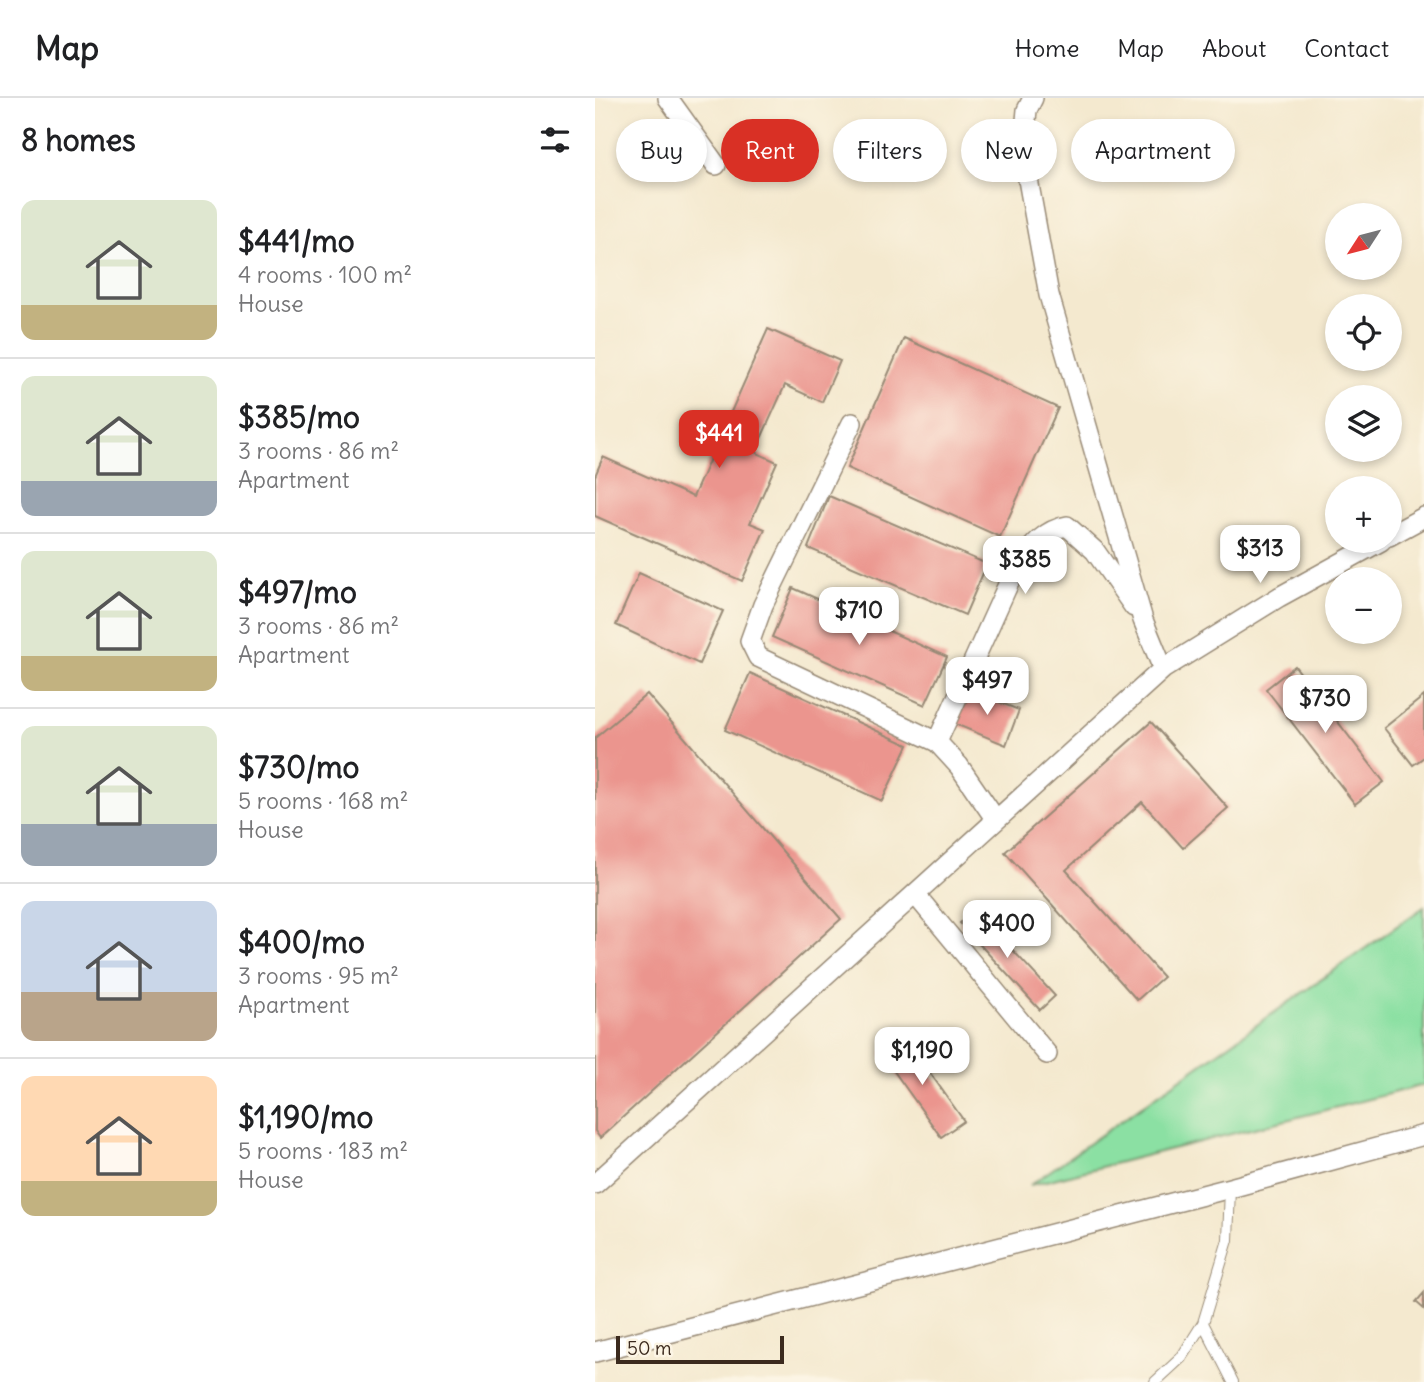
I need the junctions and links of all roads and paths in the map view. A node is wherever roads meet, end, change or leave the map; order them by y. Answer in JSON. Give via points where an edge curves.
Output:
{"nodes":[{"id":1,"x":668,"y":98,"type":"edge"},
{"id":2,"x":1033,"y":98,"type":"edge"},
{"id":3,"x":716,"y":165,"type":"dead end"},
{"id":4,"x":852,"y":423,"type":"dead end"},
{"id":5,"x":1424,"y":517,"type":"edge"},
{"id":6,"x":1402,"y":529,"type":"edge"},
{"id":7,"x":1359,"y":553,"type":"edge"},
{"id":8,"x":1143,"y":620,"type":"junction"},
{"id":9,"x":1163,"y":669,"type":"junction"},
{"id":10,"x":937,"y":742,"type":"junction"},
{"id":11,"x":996,"y":820,"type":"junction"},
{"id":12,"x":915,"y":894,"type":"junction"},
{"id":13,"x":1047,"y":1054,"type":"dead end"},
{"id":14,"x":1424,"y":1135,"type":"edge"},
{"id":15,"x":595,"y":1184,"type":"edge"},
{"id":16,"x":1230,"y":1188,"type":"junction"},
{"id":17,"x":1203,"y":1323,"type":"junction"},
{"id":18,"x":595,"y":1352,"type":"edge"},
{"id":19,"x":1155,"y":1382,"type":"edge"},
{"id":20,"x":1233,"y":1382,"type":"edge"}],
"edges":[{"from":1,"to":3,"type":"street"},
{"from":2,"to":8,"type":"street","via":[[1027,110],[1023,152],[1049,295]]},
{"from":4,"to":10,"type":"street","via":[[750,641],[758,657]]},
{"from":5,"to":6,"type":"street"},
{"from":7,"to":9,"type":"street"},
{"from":8,"to":9,"type":"street"},
{"from":8,"to":10,"type":"street","via":[[1095,551],[1067,526],[1053,528],[1016,566]]},
{"from":9,"to":11,"type":"street"},
{"from":10,"to":11,"type":"street"},
{"from":11,"to":12,"type":"street"},
{"from":12,"to":13,"type":"street"},
{"from":12,"to":15,"type":"street"},
{"from":14,"to":16,"type":"street"},
{"from":16,"to":17,"type":"lane","via":[[1228,1240]]},
{"from":16,"to":18,"type":"street"},
{"from":17,"to":19,"type":"lane","via":[[1181,1358]]},
{"from":17,"to":20,"type":"lane"}]}
